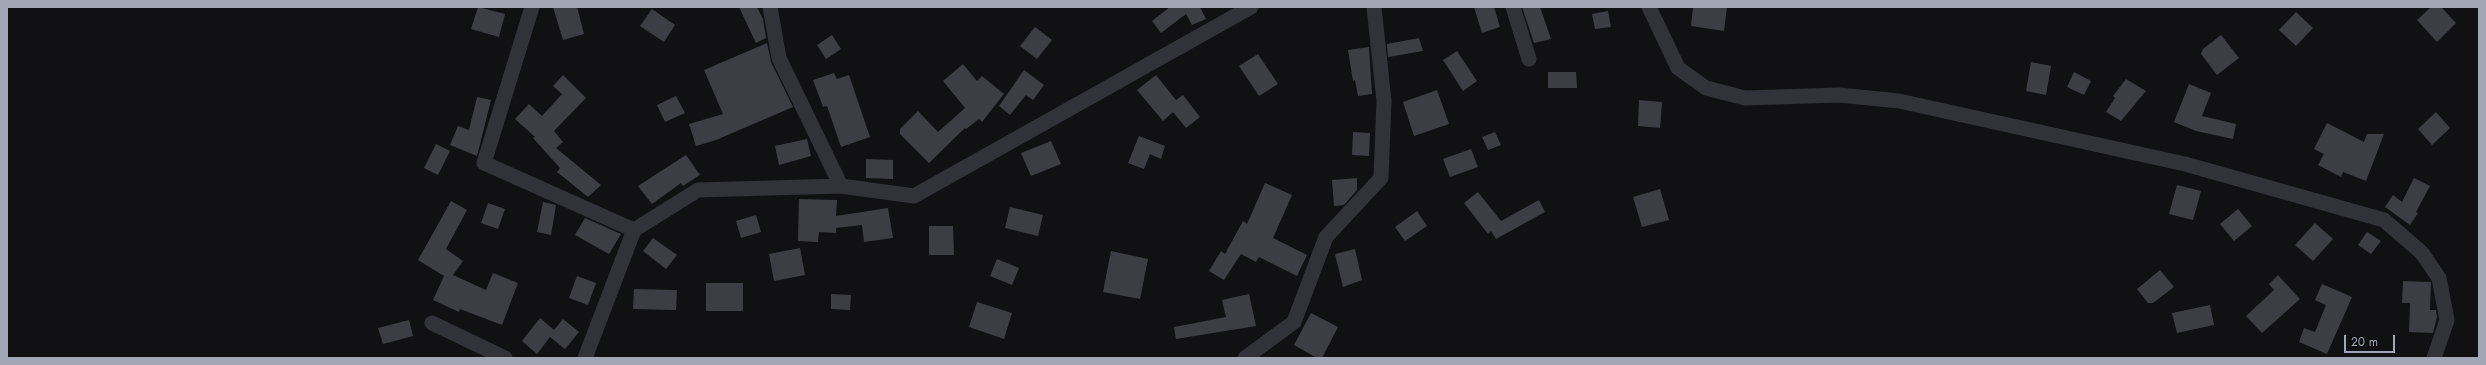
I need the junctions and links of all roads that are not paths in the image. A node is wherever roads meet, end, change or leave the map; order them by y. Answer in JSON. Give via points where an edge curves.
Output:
{"nodes":[{"id":1,"x":532,"y":7,"type":"edge"},
{"id":2,"x":770,"y":7,"type":"edge"},
{"id":3,"x":1251,"y":7,"type":"edge"},
{"id":4,"x":1374,"y":7,"type":"edge"},
{"id":5,"x":1513,"y":7,"type":"edge"},
{"id":6,"x":1649,"y":7,"type":"edge"},
{"id":7,"x":1529,"y":59,"type":"dead end"},
{"id":8,"x":841,"y":186,"type":"junction"},
{"id":9,"x":634,"y":230,"type":"junction"},
{"id":10,"x":432,"y":322,"type":"dead end"},
{"id":11,"x":505,"y":358,"type":"edge"},
{"id":12,"x":585,"y":358,"type":"edge"},
{"id":13,"x":1245,"y":358,"type":"edge"},
{"id":14,"x":2434,"y":358,"type":"edge"}],
"edges":[{"from":1,"to":9,"type":"street","via":[[484,163]]},
{"from":2,"to":8,"type":"street","via":[[779,58]]},
{"from":3,"to":8,"type":"street","via":[[914,196]]},
{"from":4,"to":13,"type":"street","via":[[1384,101],[1381,178],[1326,237],[1294,322]]},
{"from":5,"to":7,"type":"street"},
{"from":6,"to":14,"type":"street","via":[[1678,68],[1706,88],[1745,98],[1839,95],[1899,101],[2185,164],[2384,220],[2422,253],[2439,278],[2447,320]]},
{"from":8,"to":9,"type":"street","via":[[698,190]]},
{"from":9,"to":12,"type":"street"},
{"from":10,"to":11,"type":"street"}]}
